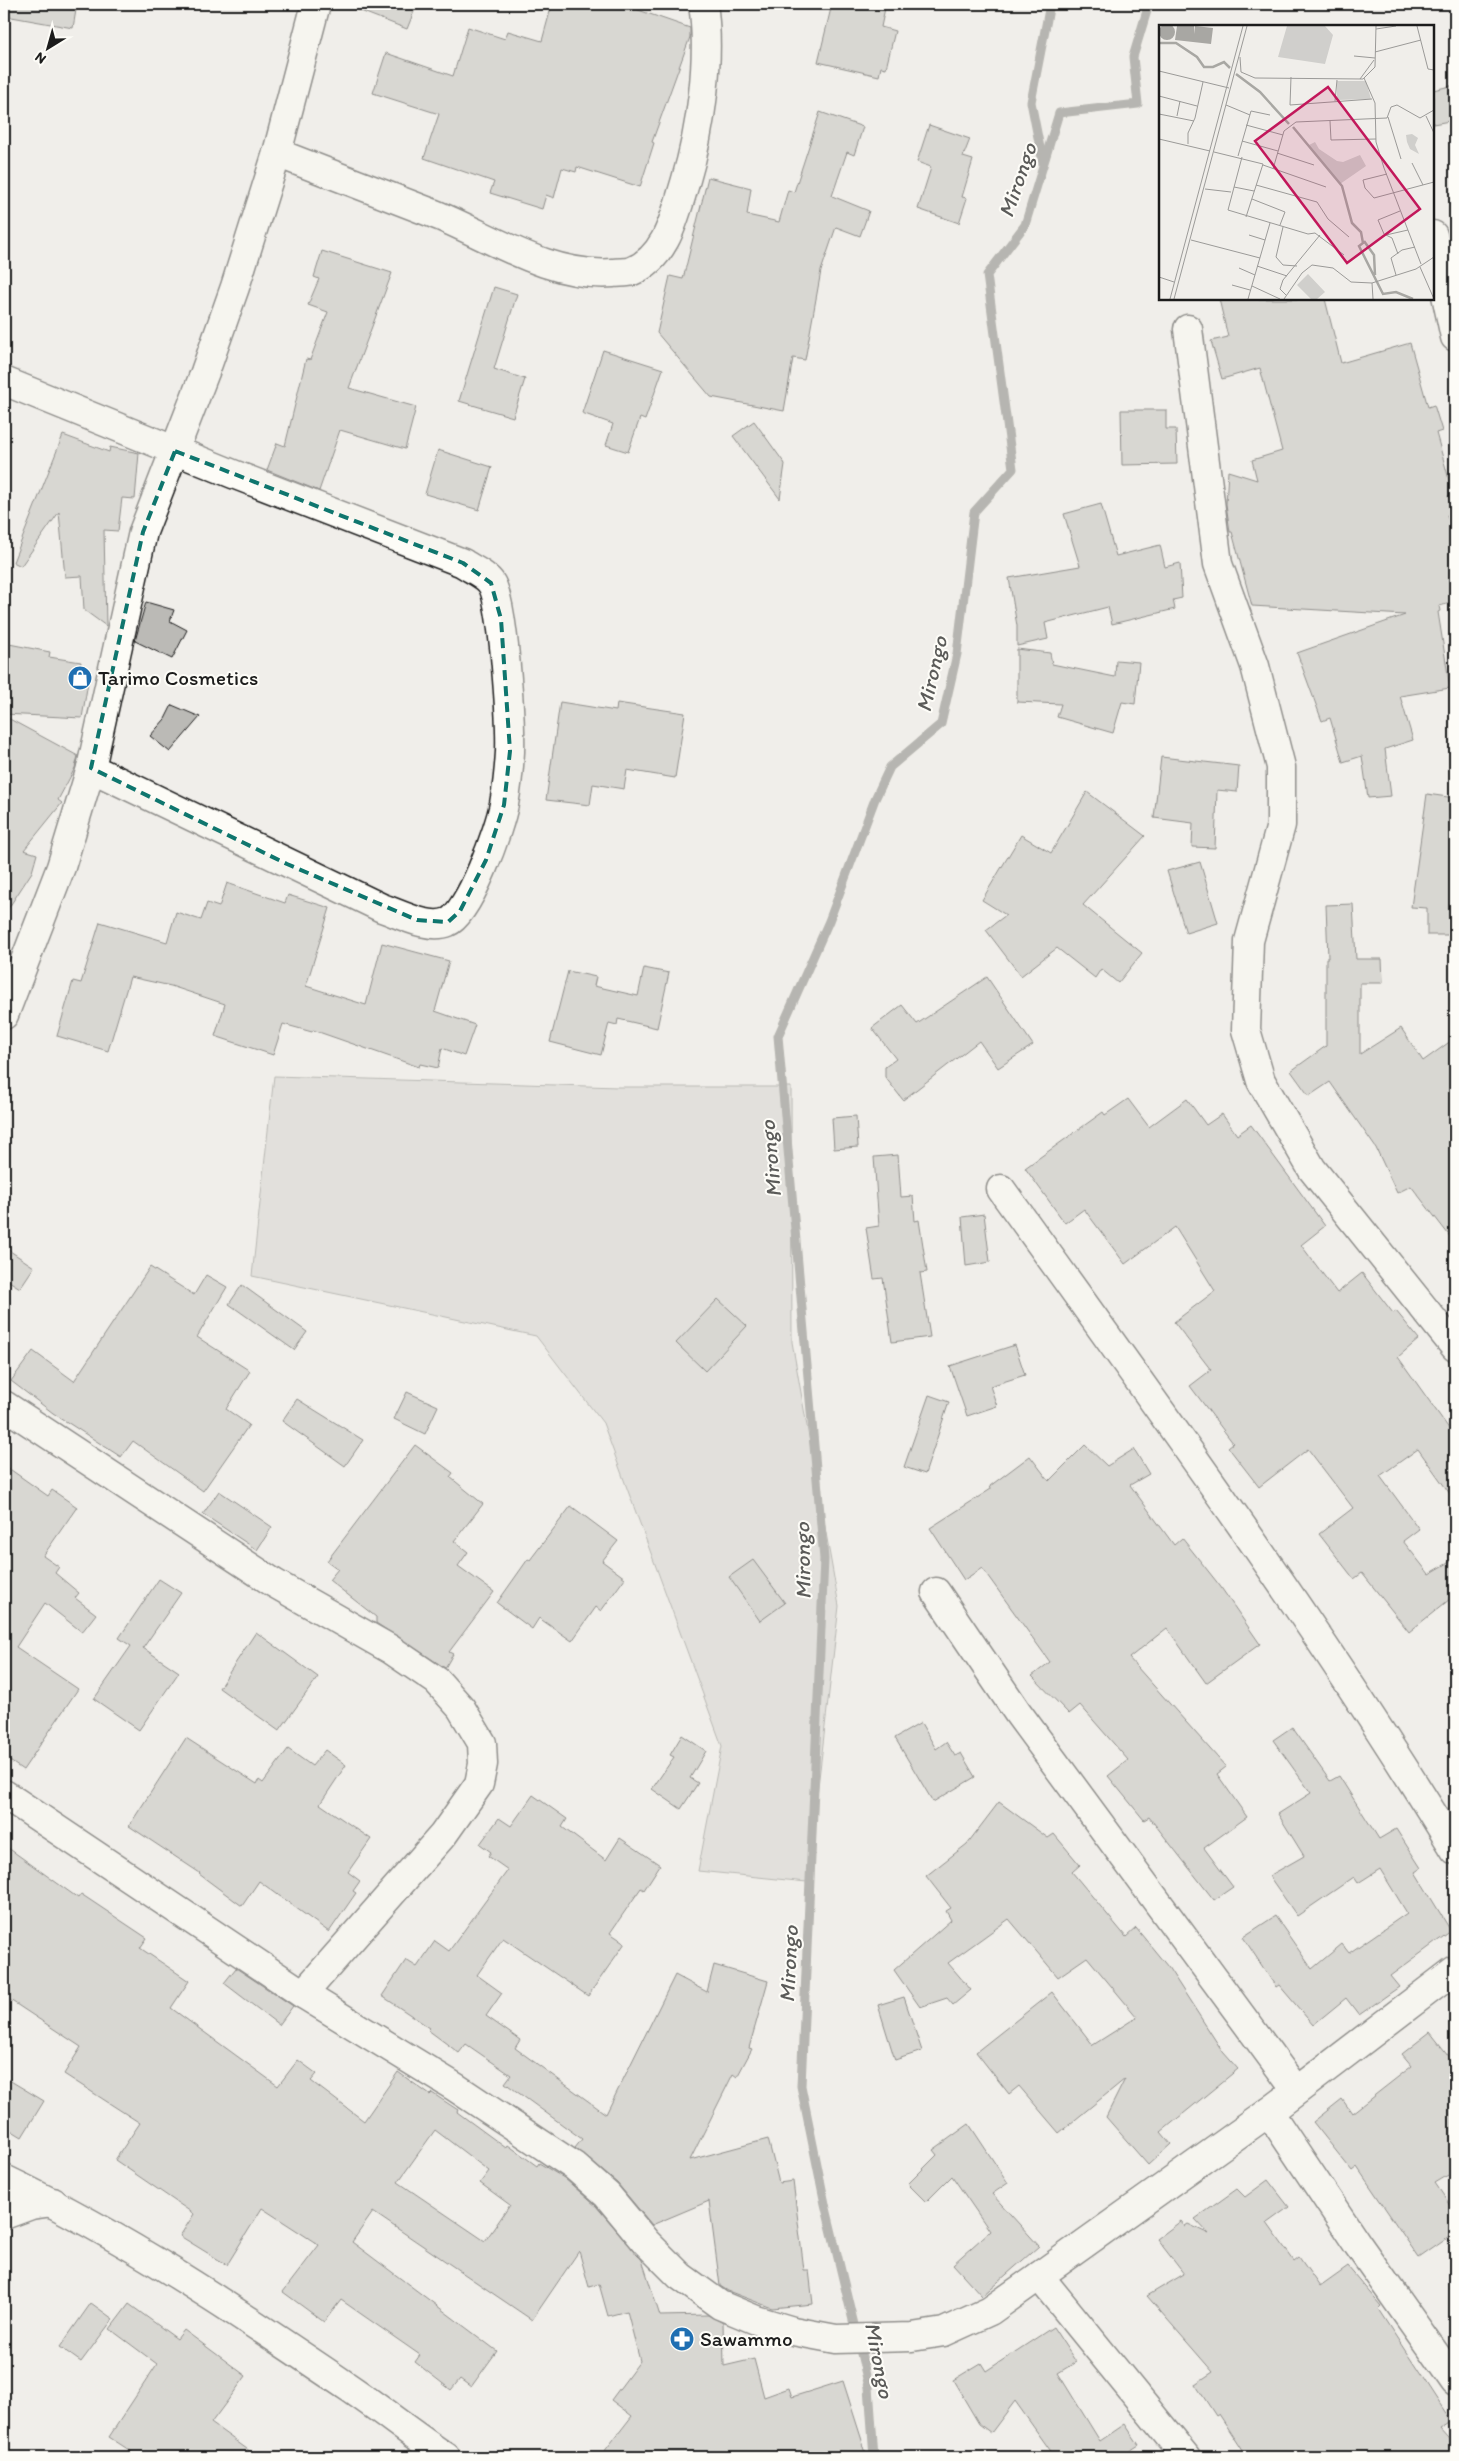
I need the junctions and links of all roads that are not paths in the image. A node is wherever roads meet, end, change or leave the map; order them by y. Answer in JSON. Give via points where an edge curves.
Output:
{"nodes":[{"id":1,"x":316,"y":4,"type":"edge"},
{"id":2,"x":703,"y":4,"type":"edge"},
{"id":3,"x":277,"y":153,"type":"junction"},
{"id":4,"x":1434,"y":239,"type":"edge"},
{"id":5,"x":1188,"y":329,"type":"dead end"},
{"id":6,"x":1455,"y":337,"type":"edge"},
{"id":7,"x":4,"y":381,"type":"edge"},
{"id":8,"x":175,"y":451,"type":"junction"},
{"id":9,"x":91,"y":768,"type":"junction"},
{"id":10,"x":4,"y":1015,"type":"edge"},
{"id":11,"x":1001,"y":1189,"type":"dead end"},
{"id":12,"x":1455,"y":1347,"type":"edge"},
{"id":13,"x":4,"y":1406,"type":"edge"},
{"id":14,"x":936,"y":1592,"type":"dead end"},
{"id":15,"x":4,"y":1794,"type":"edge"},
{"id":16,"x":1455,"y":1850,"type":"edge"},
{"id":17,"x":1455,"y":1970,"type":"edge"},
{"id":18,"x":303,"y":1994,"type":"junction"},
{"id":19,"x":1296,"y":2090,"type":"junction"},
{"id":20,"x":1269,"y":2112,"type":"junction"},
{"id":21,"x":4,"y":2179,"type":"edge"},
{"id":22,"x":53,"y":2202,"type":"junction"},
{"id":23,"x":4,"y":2215,"type":"edge"},
{"id":24,"x":1039,"y":2276,"type":"junction"},
{"id":25,"x":1455,"y":2382,"type":"edge"},
{"id":26,"x":446,"y":2457,"type":"edge"},
{"id":27,"x":1186,"y":2457,"type":"edge"}],
"edges":[{"from":1,"to":3,"type":"street"},
{"from":2,"to":3,"type":"street","via":[[707,31],[701,103],[689,170],[671,229],[654,256],[632,271],[592,274],[522,255],[435,214]]},
{"from":3,"to":8,"type":"street","via":[[235,287]]},
{"from":4,"to":6,"type":"street"},
{"from":5,"to":12,"type":"street","via":[[1218,564],[1254,666],[1281,767],[1281,825],[1249,941],[1246,1030],[1261,1081],[1312,1169]]},
{"from":7,"to":8,"type":"street"},
{"from":8,"to":9,"type":"street","via":[[143,532]]},
{"from":8,"to":9,"type":"street","via":[[463,563],[491,582],[501,619],[510,751],[504,805],[486,860],[460,911],[448,922],[433,924],[382,908]]},
{"from":9,"to":10,"type":"street","via":[[61,867]]},
{"from":11,"to":16,"type":"street","via":[[1260,1552],[1396,1753]]},
{"from":13,"to":18,"type":"street","via":[[266,1578],[390,1649],[437,1681],[461,1708],[482,1743],[483,1764],[478,1784],[443,1835]]},
{"from":14,"to":19,"type":"street","via":[[1018,1713]]},
{"from":15,"to":18,"type":"street"},
{"from":17,"to":19,"type":"street"},
{"from":18,"to":24,"type":"street","via":[[455,2087],[574,2166],[607,2194],[646,2242],[680,2276],[720,2305],[774,2325],[836,2339],[912,2336],[944,2332],[990,2311]]},
{"from":19,"to":20,"type":"street"},
{"from":20,"to":24,"type":"street"},
{"from":20,"to":25,"type":"street"},
{"from":21,"to":22,"type":"street"},
{"from":22,"to":23,"type":"street","via":[[31,2205]]},
{"from":22,"to":26,"type":"street","via":[[165,2267],[352,2389]]},
{"from":24,"to":27,"type":"street"}]}
